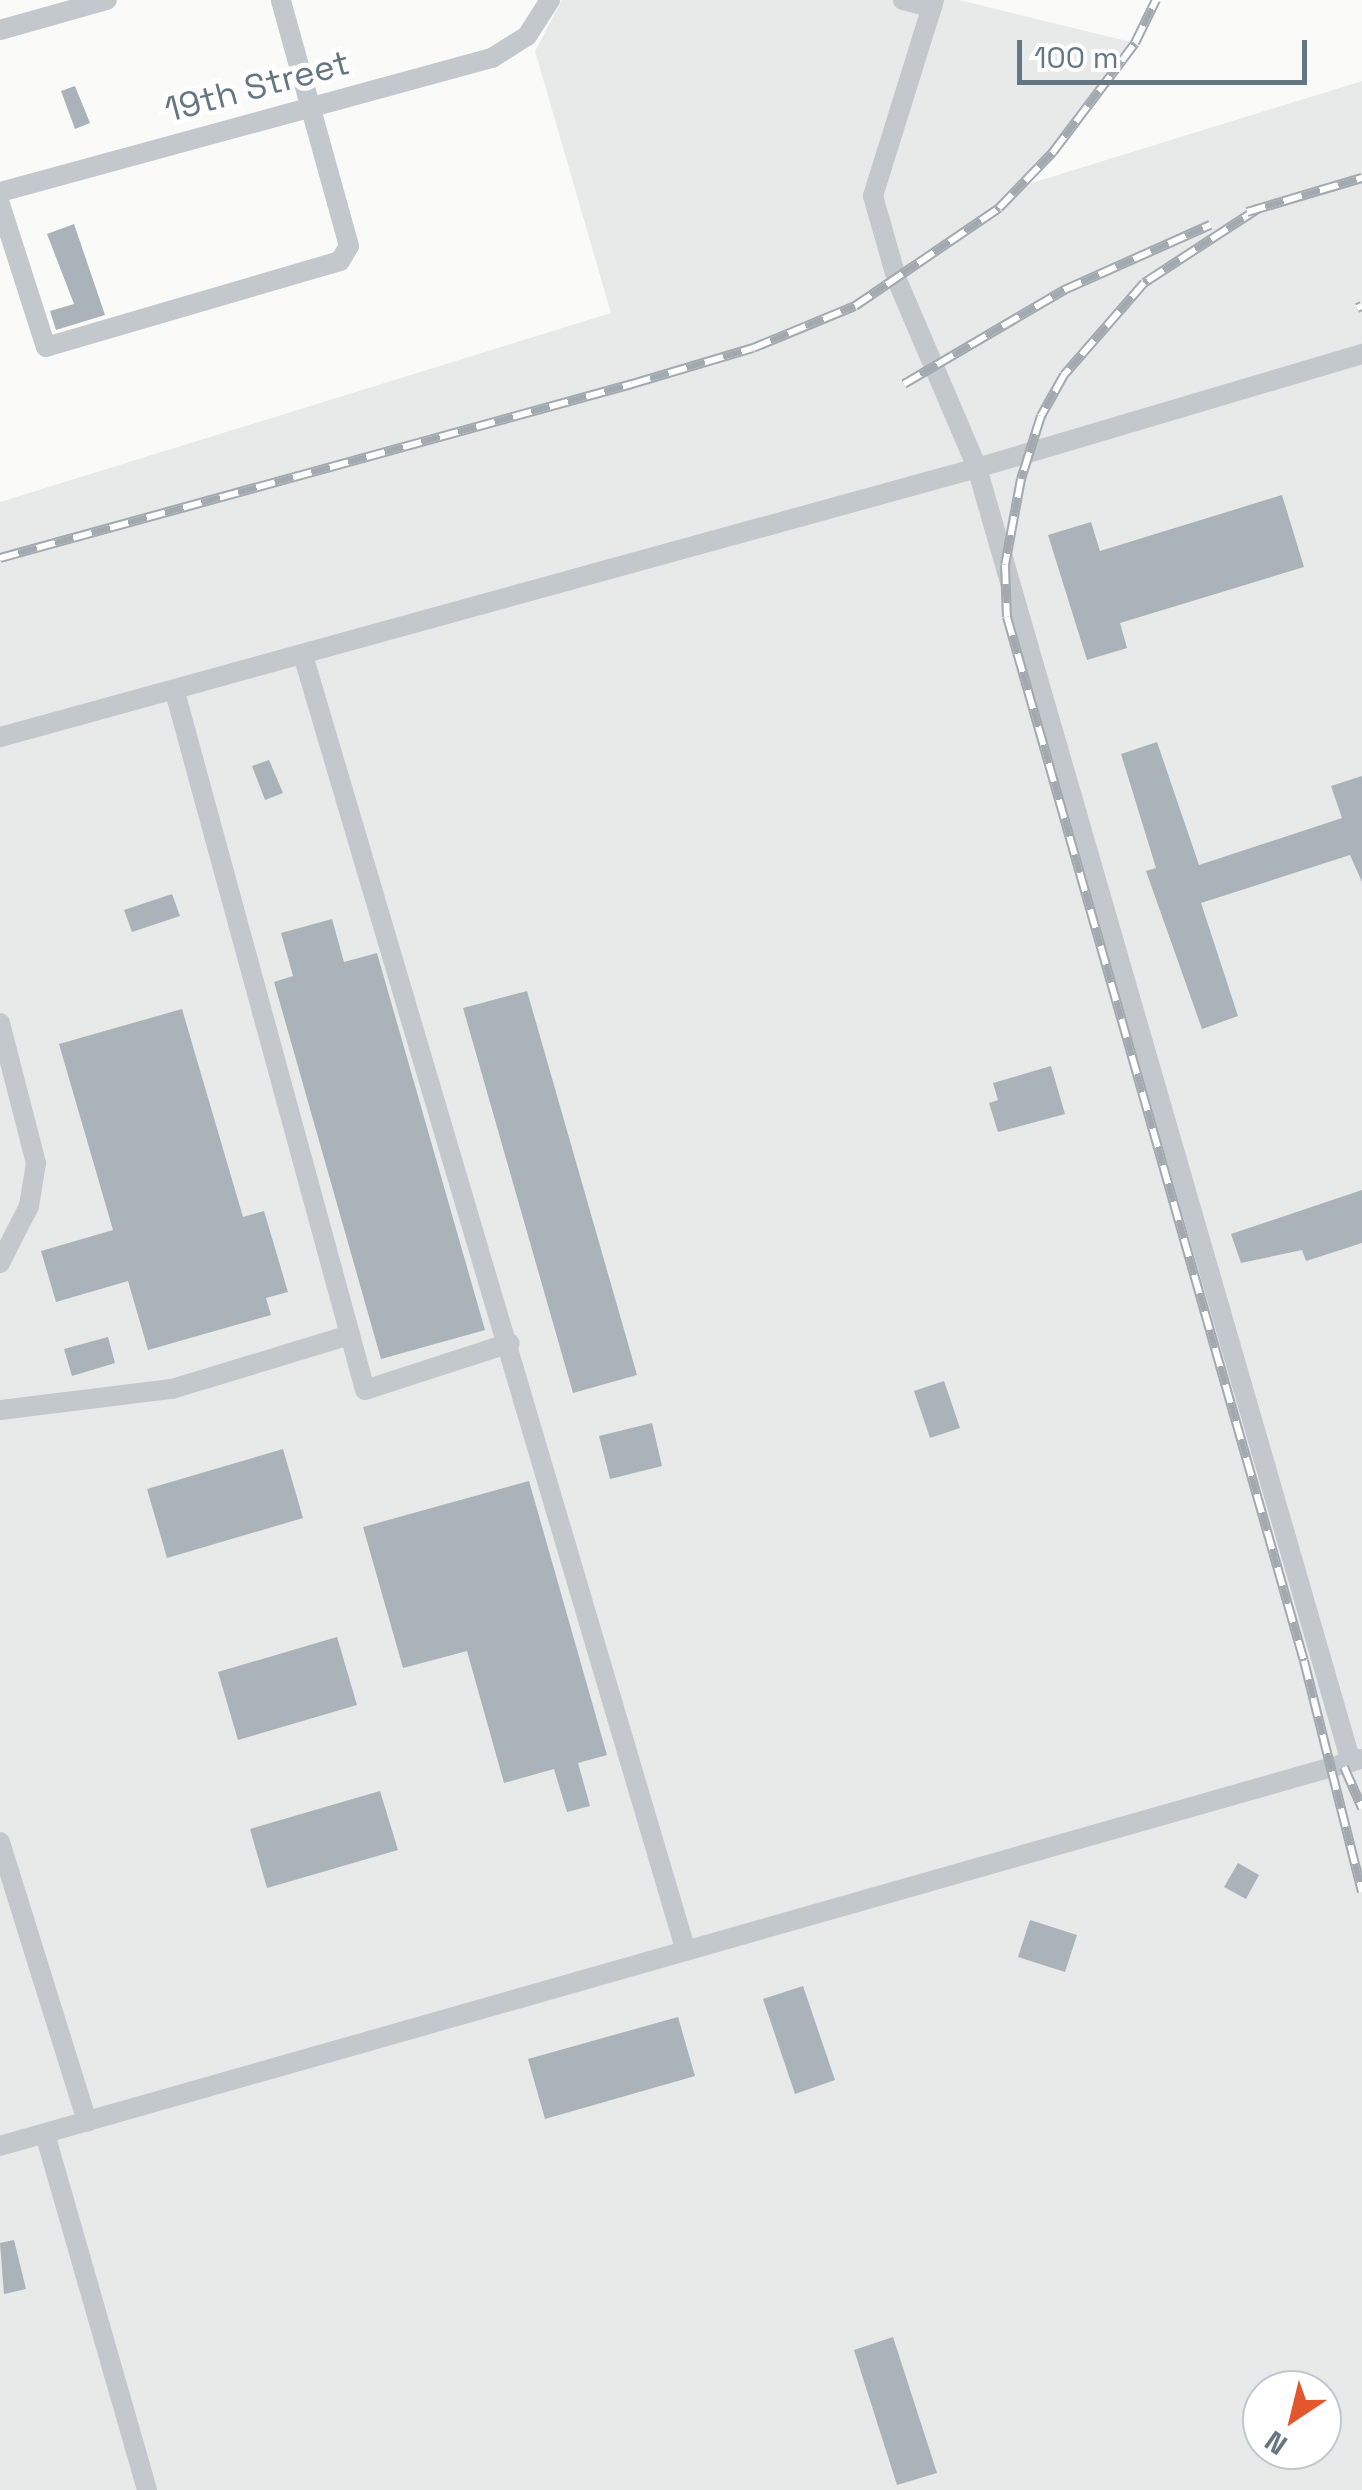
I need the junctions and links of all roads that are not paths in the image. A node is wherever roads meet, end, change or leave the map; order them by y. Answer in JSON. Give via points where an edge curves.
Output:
{"nodes":[{"id":1,"x":107,"y":0,"type":"edge"},
{"id":2,"x":281,"y":0,"type":"edge"},
{"id":3,"x":550,"y":0,"type":"edge"},
{"id":4,"x":903,"y":0,"type":"edge"},
{"id":5,"x":933,"y":4,"type":"edge"},
{"id":6,"x":0,"y":30,"type":"edge"},
{"id":7,"x":310,"y":103,"type":"junction"},
{"id":8,"x":0,"y":192,"type":"edge"},
{"id":9,"x":0,"y":204,"type":"edge"},
{"id":10,"x":1362,"y":354,"type":"edge"},
{"id":11,"x":976,"y":468,"type":"junction"},
{"id":12,"x":303,"y":655,"type":"junction"},
{"id":13,"x":175,"y":692,"type":"junction"},
{"id":14,"x":0,"y":736,"type":"edge"},
{"id":15,"x":0,"y":1023,"type":"edge"},
{"id":16,"x":0,"y":1263,"type":"edge"},
{"id":17,"x":350,"y":1335,"type":"junction"},
{"id":18,"x":510,"y":1343,"type":"junction"},
{"id":19,"x":0,"y":1410,"type":"edge"},
{"id":20,"x":1356,"y":1760,"type":"edge"},
{"id":21,"x":0,"y":1842,"type":"edge"},
{"id":22,"x":686,"y":1951,"type":"junction"},
{"id":23,"x":87,"y":2122,"type":"junction"},
{"id":24,"x":46,"y":2134,"type":"junction"},
{"id":25,"x":0,"y":2146,"type":"edge"},
{"id":26,"x":146,"y":2490,"type":"edge"}],
"edges":[{"from":1,"to":6,"type":"street"},
{"from":2,"to":7,"type":"street"},
{"from":3,"to":7,"type":"street","name":"19th Street","via":[[528,36],[492,58]]},
{"from":4,"to":5,"type":"street"},
{"from":5,"to":11,"type":"street","via":[[873,196],[897,280]]},
{"from":7,"to":8,"type":"street","name":"19th Street"},
{"from":7,"to":9,"type":"street","via":[[349,246],[323,269],[46,348]]},
{"from":10,"to":11,"type":"street"},
{"from":11,"to":12,"type":"street"},
{"from":11,"to":20,"type":"street"},
{"from":12,"to":13,"type":"street"},
{"from":12,"to":18,"type":"street"},
{"from":13,"to":14,"type":"street"},
{"from":13,"to":17,"type":"street"},
{"from":15,"to":16,"type":"street","via":[[36,1163],[29,1206]]},
{"from":17,"to":18,"type":"street","via":[[365,1390]]},
{"from":17,"to":19,"type":"street","via":[[172,1389]]},
{"from":18,"to":22,"type":"street"},
{"from":20,"to":22,"type":"street"},
{"from":21,"to":23,"type":"street"},
{"from":22,"to":23,"type":"street"},
{"from":23,"to":24,"type":"street"},
{"from":24,"to":25,"type":"street"},
{"from":24,"to":26,"type":"street"}]}
